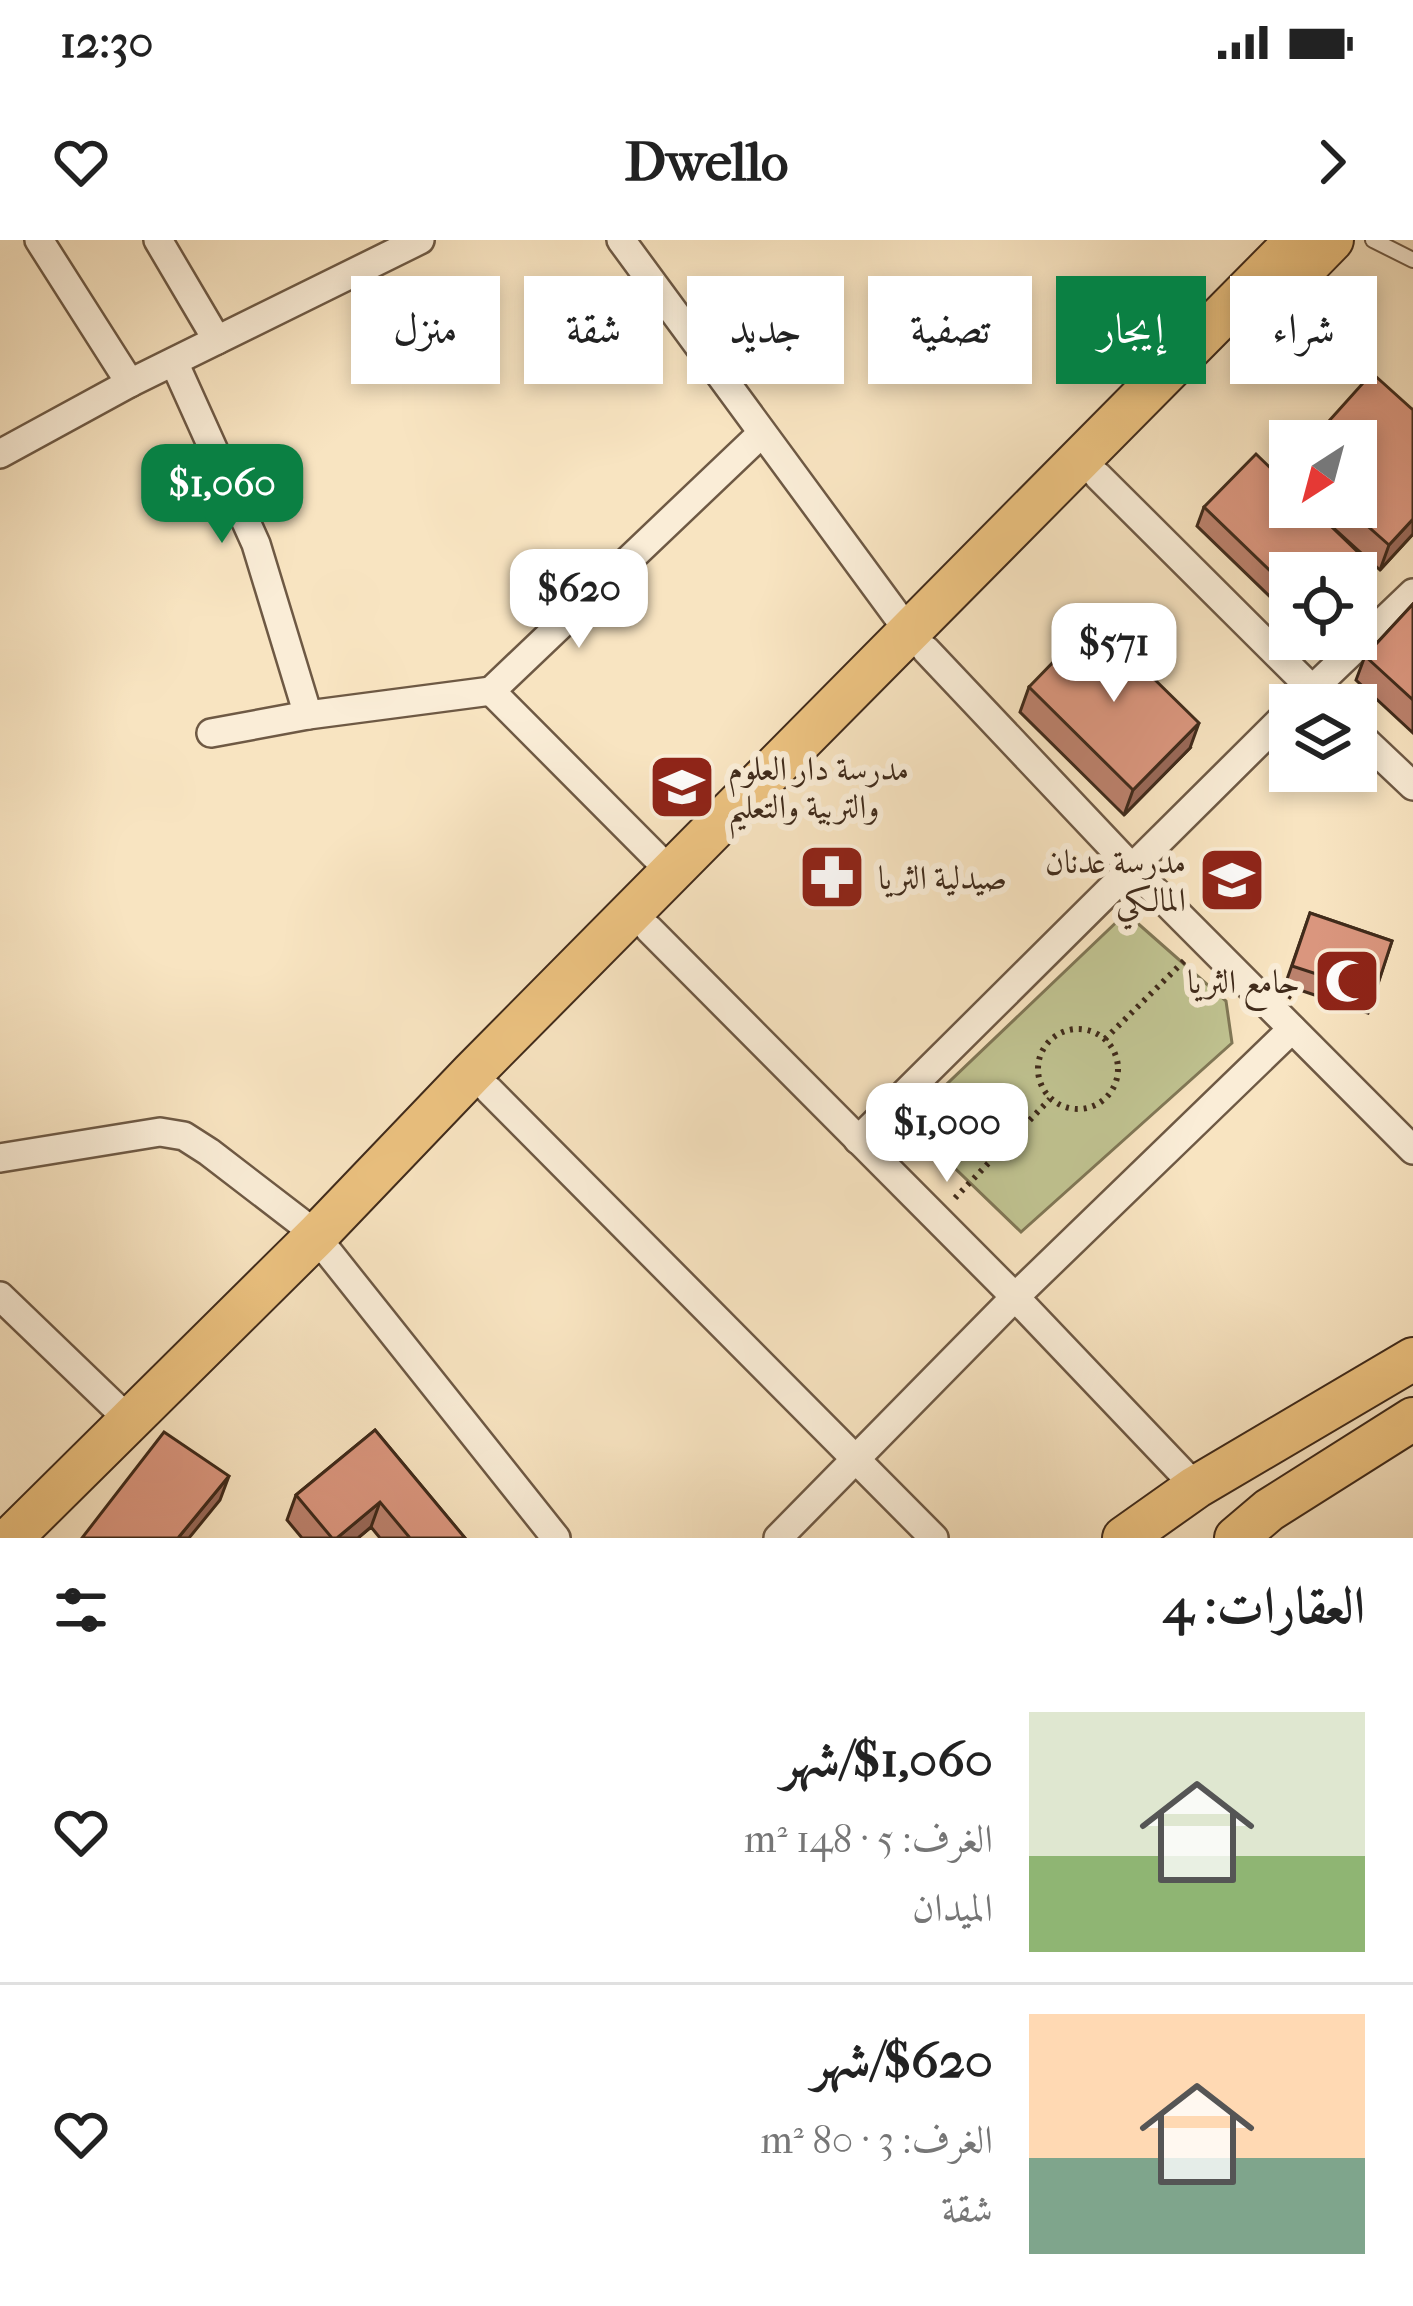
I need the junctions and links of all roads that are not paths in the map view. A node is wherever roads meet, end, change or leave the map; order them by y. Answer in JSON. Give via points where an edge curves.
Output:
{"nodes":[{"id":1,"x":39,"y":240,"type":"edge"},
{"id":2,"x":158,"y":240,"type":"edge"},
{"id":3,"x":420,"y":240,"type":"edge"},
{"id":4,"x":621,"y":240,"type":"edge"},
{"id":5,"x":1297,"y":240,"type":"edge"},
{"id":6,"x":1332,"y":240,"type":"edge"},
{"id":7,"x":1373,"y":240,"type":"edge"},
{"id":8,"x":1413,"y":260,"type":"edge"},
{"id":9,"x":218,"y":340,"type":"junction"},
{"id":10,"x":174,"y":362,"type":"junction"},
{"id":11,"x":130,"y":383,"type":"junction"},
{"id":12,"x":761,"y":434,"type":"junction"},
{"id":13,"x":0,"y":454,"type":"edge"},
{"id":14,"x":1098,"y":476,"type":"junction"},
{"id":15,"x":1413,"y":592,"type":"edge"},
{"id":16,"x":917,"y":641,"type":"junction"},
{"id":17,"x":1289,"y":684,"type":"edge"},
{"id":18,"x":1324,"y":684,"type":"edge"},
{"id":19,"x":491,"y":691,"type":"junction"},
{"id":20,"x":308,"y":715,"type":"junction"},
{"id":21,"x":211,"y":734,"type":"dead end"},
{"id":22,"x":1269,"y":738,"type":"edge"},
{"id":23,"x":1377,"y":752,"type":"edge"},
{"id":24,"x":1413,"y":786,"type":"edge"},
{"id":25,"x":1132,"y":868,"type":"junction"},
{"id":26,"x":670,"y":872,"type":"junction"},
{"id":27,"x":649,"y":929,"type":"junction"},
{"id":28,"x":1292,"y":1029,"type":"junction"},
{"id":29,"x":489,"y":1090,"type":"junction"},
{"id":30,"x":858,"y":1140,"type":"junction"},
{"id":31,"x":1413,"y":1150,"type":"edge"},
{"id":32,"x":0,"y":1158,"type":"edge"},
{"id":33,"x":323,"y":1244,"type":"junction"},
{"id":34,"x":0,"y":1296,"type":"edge"},
{"id":35,"x":1015,"y":1297,"type":"junction"},
{"id":36,"x":1413,"y":1359,"type":"edge"},
{"id":37,"x":1413,"y":1419,"type":"edge"},
{"id":38,"x":130,"y":1420,"type":"junction"},
{"id":39,"x":856,"y":1461,"type":"junction"},
{"id":40,"x":1196,"y":1487,"type":"junction"},
{"id":41,"x":11,"y":1538,"type":"edge"},
{"id":42,"x":47,"y":1538,"type":"edge"},
{"id":43,"x":556,"y":1538,"type":"edge"},
{"id":44,"x":778,"y":1538,"type":"edge"},
{"id":45,"x":934,"y":1538,"type":"edge"},
{"id":46,"x":1124,"y":1538,"type":"edge"},
{"id":47,"x":1236,"y":1538,"type":"edge"}],
"edges":[{"from":1,"to":11,"type":"street"},
{"from":2,"to":9,"type":"street"},
{"from":3,"to":9,"type":"street"},
{"from":4,"to":12,"type":"street"},
{"from":5,"to":16,"type":"main road"},
{"from":6,"to":14,"type":"main road"},
{"from":7,"to":8,"type":"lane"},
{"from":9,"to":10,"type":"street"},
{"from":10,"to":11,"type":"street"},
{"from":10,"to":20,"type":"street","via":[[256,544]]},
{"from":11,"to":13,"type":"street"},
{"from":12,"to":16,"type":"street"},
{"from":12,"to":19,"type":"street"},
{"from":14,"to":16,"type":"main road"},
{"from":14,"to":17,"type":"street"},
{"from":15,"to":18,"type":"street"},
{"from":16,"to":25,"type":"street"},
{"from":16,"to":26,"type":"main road"},
{"from":16,"to":27,"type":"main road"},
{"from":19,"to":20,"type":"street"},
{"from":19,"to":26,"type":"street"},
{"from":20,"to":21,"type":"street"},
{"from":22,"to":25,"type":"street"},
{"from":23,"to":24,"type":"street"},
{"from":25,"to":28,"type":"street"},
{"from":25,"to":30,"type":"street"},
{"from":26,"to":33,"type":"main road"},
{"from":27,"to":29,"type":"main road"},
{"from":27,"to":30,"type":"street"},
{"from":28,"to":31,"type":"street"},
{"from":28,"to":35,"type":"street"},
{"from":29,"to":33,"type":"main road"},
{"from":29,"to":39,"type":"street"},
{"from":30,"to":35,"type":"street"},
{"from":32,"to":33,"type":"street","via":[[160,1132],[184,1136]]},
{"from":33,"to":38,"type":"main road"},
{"from":33,"to":42,"type":"main road"},
{"from":33,"to":43,"type":"street"},
{"from":34,"to":38,"type":"street"},
{"from":35,"to":39,"type":"street"},
{"from":35,"to":40,"type":"street"},
{"from":36,"to":40,"type":"main road"},
{"from":37,"to":47,"type":"main road"},
{"from":38,"to":41,"type":"main road"},
{"from":39,"to":44,"type":"street"},
{"from":39,"to":45,"type":"street"},
{"from":40,"to":46,"type":"main road"}]}
